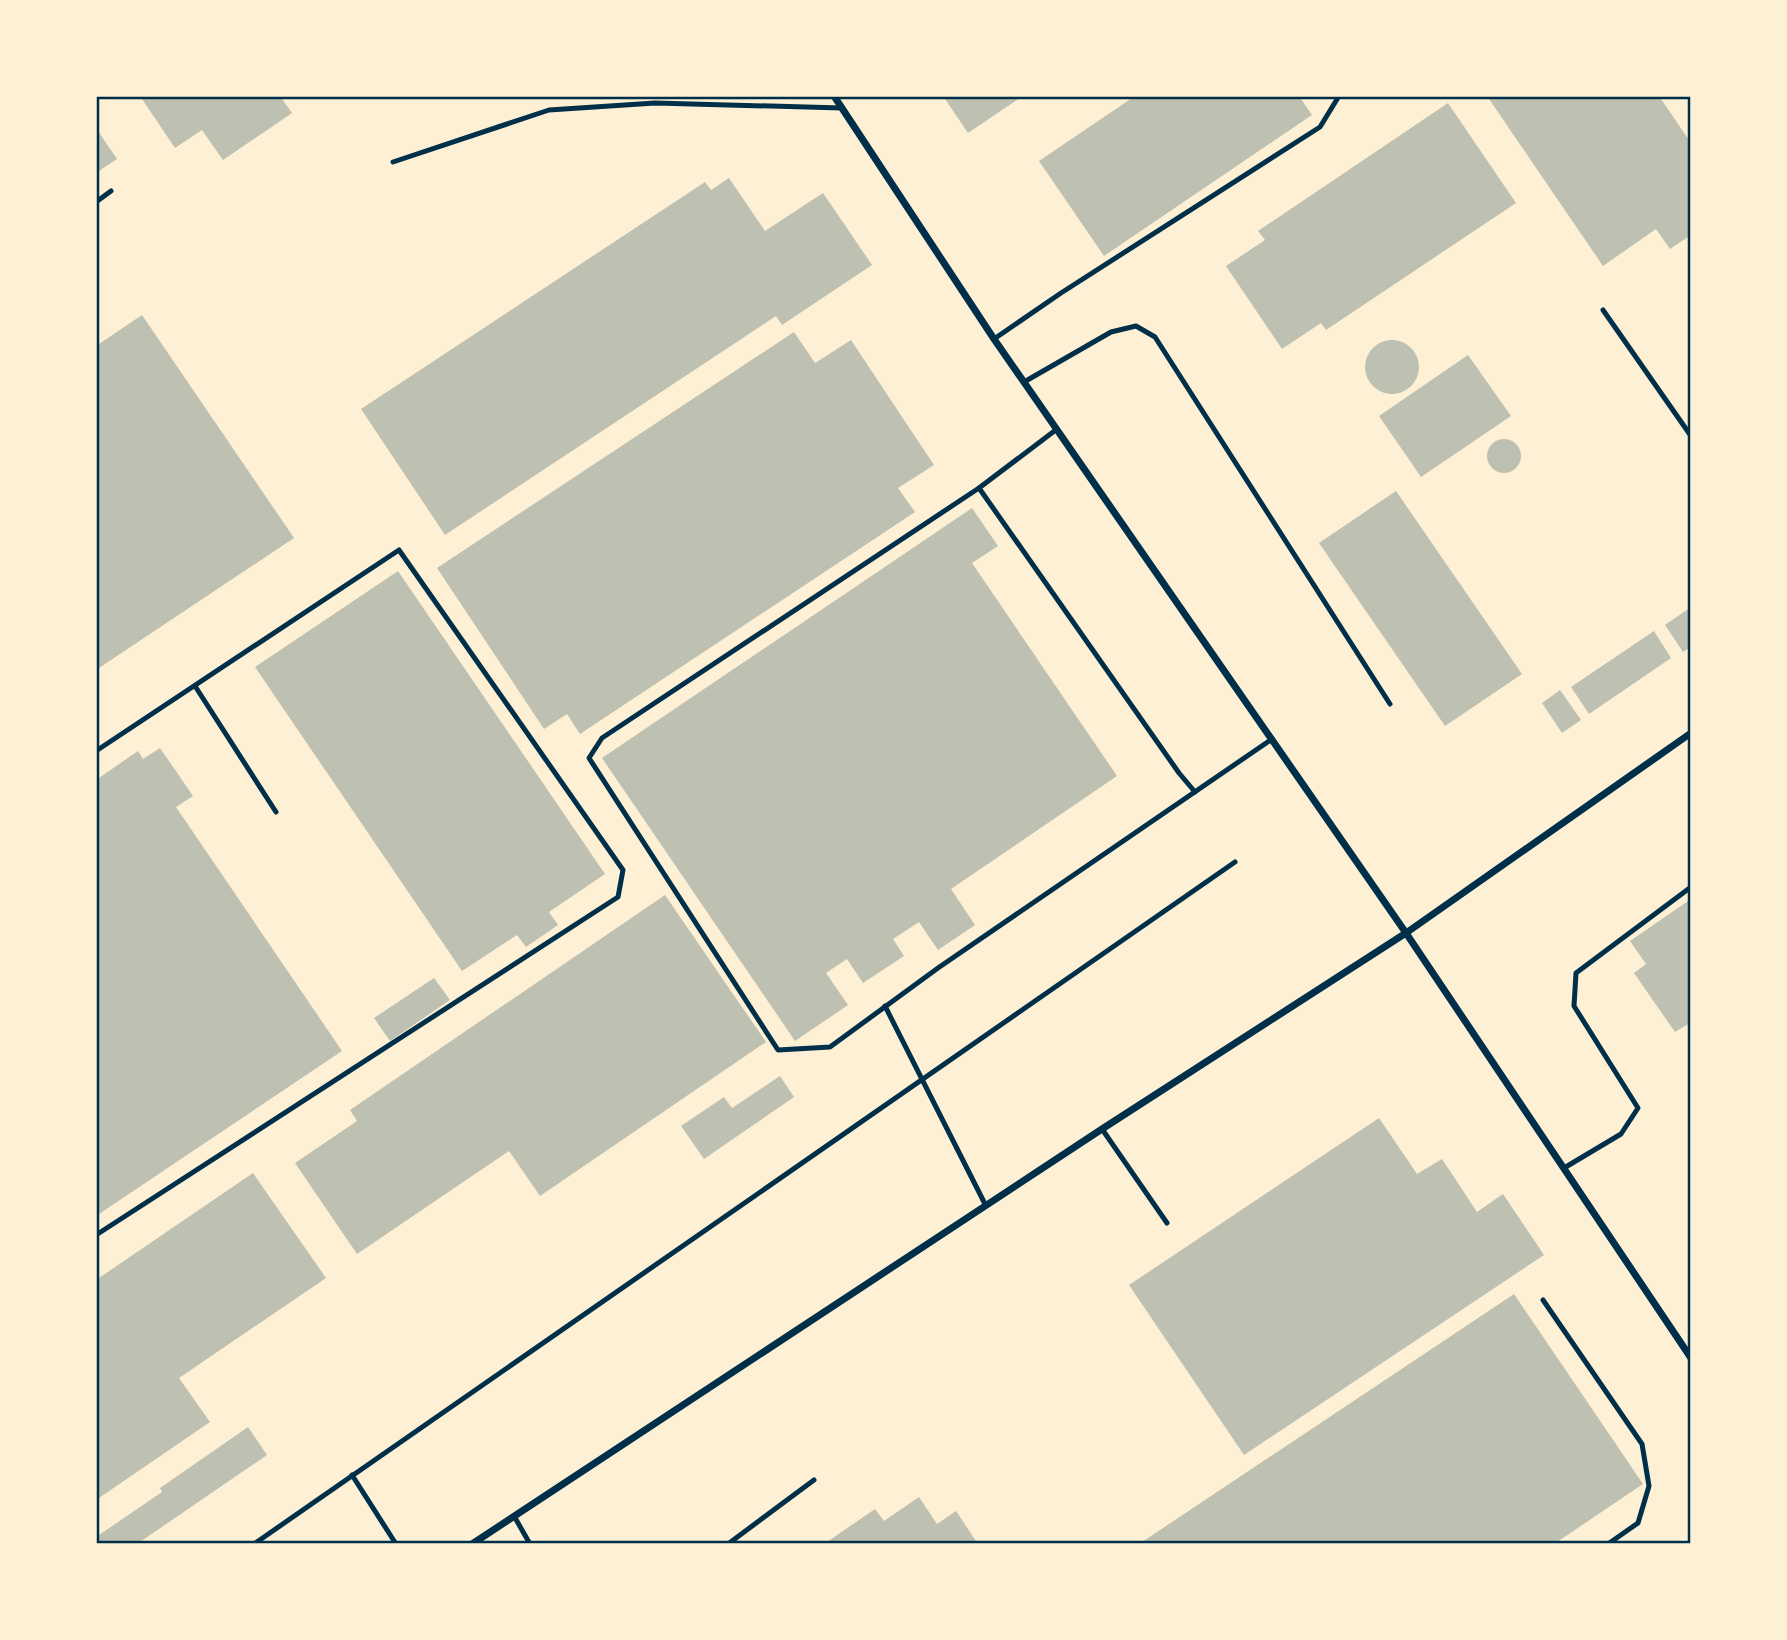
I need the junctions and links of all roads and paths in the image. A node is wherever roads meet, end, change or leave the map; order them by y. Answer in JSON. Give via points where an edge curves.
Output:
{"nodes":[{"id":1,"x":834,"y":96,"type":"edge"},
{"id":2,"x":1339,"y":96,"type":"edge"},
{"id":3,"x":842,"y":108,"type":"junction"},
{"id":4,"x":393,"y":162,"type":"dead end"},
{"id":5,"x":111,"y":191,"type":"dead end"},
{"id":6,"x":96,"y":202,"type":"edge"},
{"id":7,"x":1602,"y":310,"type":"dead end"},
{"id":8,"x":993,"y":339,"type":"junction"},
{"id":9,"x":1024,"y":382,"type":"junction"},
{"id":10,"x":1057,"y":429,"type":"junction"},
{"id":11,"x":1691,"y":436,"type":"edge"},
{"id":12,"x":979,"y":488,"type":"junction"},
{"id":13,"x":195,"y":686,"type":"junction"},
{"id":14,"x":1390,"y":704,"type":"dead end"},
{"id":15,"x":1691,"y":733,"type":"edge"},
{"id":16,"x":1272,"y":739,"type":"junction"},
{"id":17,"x":96,"y":751,"type":"edge"},
{"id":18,"x":1195,"y":792,"type":"junction"},
{"id":19,"x":276,"y":812,"type":"dead end"},
{"id":20,"x":1234,"y":862,"type":"dead end"},
{"id":21,"x":1691,"y":887,"type":"edge"},
{"id":22,"x":1406,"y":933,"type":"junction"},
{"id":23,"x":885,"y":1006,"type":"junction"},
{"id":24,"x":923,"y":1080,"type":"junction"},
{"id":25,"x":1102,"y":1129,"type":"junction"},
{"id":26,"x":1564,"y":1168,"type":"junction"},
{"id":27,"x":986,"y":1206,"type":"junction"},
{"id":28,"x":1167,"y":1223,"type":"dead end"},
{"id":29,"x":96,"y":1235,"type":"edge"},
{"id":30,"x":1543,"y":1300,"type":"dead end"},
{"id":31,"x":1691,"y":1358,"type":"edge"},
{"id":32,"x":352,"y":1475,"type":"junction"},
{"id":33,"x":814,"y":1480,"type":"dead end"},
{"id":34,"x":514,"y":1516,"type":"junction"},
{"id":35,"x":254,"y":1544,"type":"edge"},
{"id":36,"x":396,"y":1544,"type":"edge"},
{"id":37,"x":472,"y":1544,"type":"edge"},
{"id":38,"x":530,"y":1544,"type":"edge"},
{"id":39,"x":728,"y":1544,"type":"edge"},
{"id":40,"x":1608,"y":1544,"type":"edge"}],
"edges":[{"from":1,"to":3,"type":"street"},
{"from":2,"to":8,"type":"lane","via":[[1320,127]]},
{"from":3,"to":4,"type":"lane","via":[[655,103],[549,110]]},
{"from":3,"to":8,"type":"street"},
{"from":5,"to":6,"type":"lane"},
{"from":7,"to":11,"type":"lane"},
{"from":8,"to":9,"type":"street"},
{"from":9,"to":10,"type":"street"},
{"from":9,"to":14,"type":"lane","via":[[1111,332],[1136,326],[1155,337]]},
{"from":10,"to":12,"type":"lane"},
{"from":10,"to":16,"type":"street"},
{"from":12,"to":18,"type":"lane"},
{"from":12,"to":23,"type":"lane","via":[[602,738],[589,758],[778,1050],[830,1047]]},
{"from":13,"to":17,"type":"lane"},
{"from":13,"to":19,"type":"lane"},
{"from":13,"to":29,"type":"lane","via":[[399,550],[623,870],[618,897]]},
{"from":15,"to":22,"type":"street"},
{"from":16,"to":18,"type":"lane"},
{"from":16,"to":22,"type":"street"},
{"from":18,"to":23,"type":"lane"},
{"from":20,"to":24,"type":"lane"},
{"from":21,"to":26,"type":"lane","via":[[1576,972],[1574,1006],[1638,1108],[1620,1134]]},
{"from":22,"to":25,"type":"street"},
{"from":22,"to":26,"type":"street"},
{"from":23,"to":24,"type":"lane"},
{"from":24,"to":27,"type":"lane"},
{"from":24,"to":32,"type":"lane"},
{"from":25,"to":27,"type":"street"},
{"from":25,"to":28,"type":"lane"},
{"from":26,"to":31,"type":"street"},
{"from":27,"to":34,"type":"street"},
{"from":30,"to":40,"type":"lane","via":[[1642,1444],[1649,1486],[1638,1523]]},
{"from":32,"to":35,"type":"lane"},
{"from":32,"to":36,"type":"lane"},
{"from":33,"to":39,"type":"lane"},
{"from":34,"to":37,"type":"street"},
{"from":34,"to":38,"type":"lane"}]}
